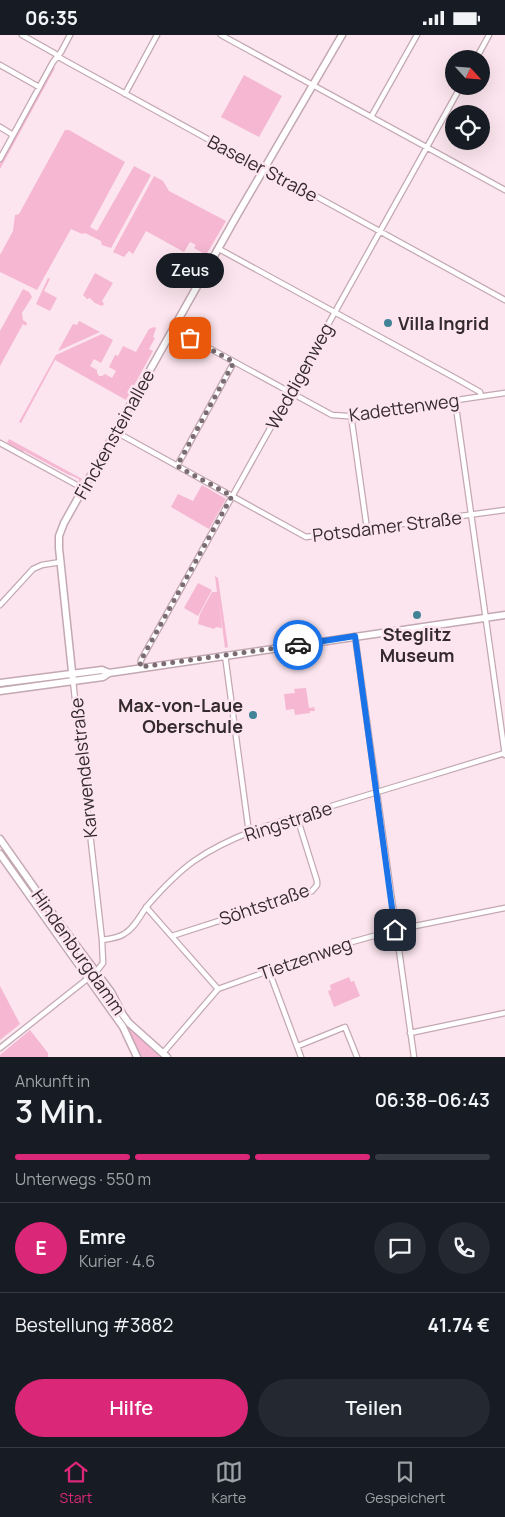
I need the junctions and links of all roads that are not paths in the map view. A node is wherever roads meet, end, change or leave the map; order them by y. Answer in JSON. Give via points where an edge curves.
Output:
{"nodes":[{"id":1,"x":22,"y":35,"type":"edge"},
{"id":2,"x":70,"y":35,"type":"edge"},
{"id":3,"x":157,"y":35,"type":"edge"},
{"id":4,"x":221,"y":35,"type":"edge"},
{"id":5,"x":342,"y":35,"type":"edge"},
{"id":6,"x":417,"y":35,"type":"edge"},
{"id":7,"x":489,"y":35,"type":"edge"},
{"id":8,"x":481,"y":50,"type":"edge"},
{"id":9,"x":58,"y":56,"type":"junction"},
{"id":10,"x":0,"y":65,"type":"edge"},
{"id":11,"x":314,"y":85,"type":"junction"},
{"id":12,"x":40,"y":87,"type":"junction"},
{"id":13,"x":124,"y":94,"type":"junction"},
{"id":14,"x":455,"y":95,"type":"edge"},
{"id":15,"x":371,"y":117,"type":"junction"},
{"id":16,"x":0,"y":127,"type":"edge"},
{"id":17,"x":13,"y":135,"type":"junction"},
{"id":18,"x":426,"y":147,"type":"junction"},
{"id":19,"x":0,"y":159,"type":"edge"},
{"id":20,"x":264,"y":170,"type":"junction"},
{"id":21,"x":505,"y":191,"type":"edge"},
{"id":22,"x":379,"y":231,"type":"junction"},
{"id":23,"x":219,"y":249,"type":"junction"},
{"id":24,"x":505,"y":300,"type":"edge"},
{"id":25,"x":334,"y":312,"type":"junction"},
{"id":26,"x":174,"y":329,"type":"junction"},
{"id":27,"x":234,"y":362,"type":"junction"},
{"id":28,"x":290,"y":393,"type":"junction"},
{"id":29,"x":505,"y":393,"type":"edge"},
{"id":30,"x":481,"y":396,"type":"junction"},
{"id":31,"x":455,"y":400,"type":"junction"},
{"id":32,"x":351,"y":415,"type":"junction"},
{"id":33,"x":116,"y":432,"type":"junction"},
{"id":34,"x":0,"y":443,"type":"edge"},
{"id":35,"x":177,"y":466,"type":"junction"},
{"id":36,"x":84,"y":489,"type":"junction"},
{"id":37,"x":232,"y":496,"type":"junction"},
{"id":38,"x":505,"y":510,"type":"edge"},
{"id":39,"x":471,"y":515,"type":"junction"},
{"id":40,"x":367,"y":529,"type":"junction"},
{"id":41,"x":61,"y":562,"type":"junction"},
{"id":42,"x":0,"y":605,"type":"edge"},
{"id":43,"x":505,"y":615,"type":"edge"},
{"id":44,"x":486,"y":618,"type":"junction"},
{"id":45,"x":355,"y":636,"type":"junction"},
{"id":46,"x":224,"y":655,"type":"junction"},
{"id":47,"x":140,"y":667,"type":"junction"},
{"id":48,"x":72,"y":673,"type":"junction"},
{"id":49,"x":109,"y":673,"type":"junction"},
{"id":50,"x":73,"y":681,"type":"junction"},
{"id":51,"x":0,"y":683,"type":"edge"},
{"id":52,"x":0,"y":691,"type":"edge"},
{"id":53,"x":505,"y":753,"type":"edge"},
{"id":54,"x":376,"y":793,"type":"junction"},
{"id":55,"x":297,"y":817,"type":"junction"},
{"id":56,"x":249,"y":833,"type":"junction"},
{"id":57,"x":0,"y":839,"type":"edge"},
{"id":58,"x":0,"y":854,"type":"edge"},
{"id":59,"x":146,"y":907,"type":"junction"},
{"id":60,"x":505,"y":908,"type":"edge"},
{"id":61,"x":395,"y":930,"type":"junction"},
{"id":62,"x":172,"y":936,"type":"junction"},
{"id":63,"x":102,"y":940,"type":"junction"},
{"id":64,"x":269,"y":971,"type":"junction"},
{"id":65,"x":96,"y":972,"type":"junction"},
{"id":66,"x":89,"y":977,"type":"junction"},
{"id":67,"x":218,"y":989,"type":"junction"},
{"id":68,"x":505,"y":1013,"type":"edge"},
{"id":69,"x":410,"y":1033,"type":"junction"},
{"id":70,"x":298,"y":1046,"type":"junction"},
{"id":71,"x":0,"y":1047,"type":"edge"},
{"id":72,"x":165,"y":1055,"type":"edge"},
{"id":73,"x":137,"y":1057,"type":"edge"},
{"id":74,"x":301,"y":1057,"type":"edge"},
{"id":75,"x":357,"y":1057,"type":"edge"},
{"id":76,"x":414,"y":1057,"type":"edge"}],
"edges":[{"from":1,"to":9,"type":"street","name":"Baseler Straße"},
{"from":2,"to":9,"type":"street"},
{"from":3,"to":13,"type":"street"},
{"from":4,"to":11,"type":"street"},
{"from":5,"to":11,"type":"main road","name":"Finckensteinallee"},
{"from":6,"to":15,"type":"street"},
{"from":7,"to":8,"type":"street"},
{"from":9,"to":12,"type":"street"},
{"from":9,"to":13,"type":"street","name":"Baseler Straße"},
{"from":10,"to":12,"type":"street"},
{"from":11,"to":15,"type":"street"},
{"from":11,"to":20,"type":"main road","name":"Finckensteinallee"},
{"from":12,"to":17,"type":"street"},
{"from":13,"to":20,"type":"street","name":"Baseler Straße"},
{"from":14,"to":18,"type":"street","name":"Weddigenweg"},
{"from":15,"to":18,"type":"street"},
{"from":16,"to":17,"type":"street"},
{"from":17,"to":19,"type":"street"},
{"from":18,"to":21,"type":"street"},
{"from":18,"to":22,"type":"street","name":"Weddigenweg"},
{"from":20,"to":22,"type":"street","name":"Baseler Straße"},
{"from":20,"to":23,"type":"main road","name":"Finckensteinallee"},
{"from":22,"to":24,"type":"street","name":"Baseler Straße"},
{"from":22,"to":25,"type":"street","name":"Weddigenweg"},
{"from":23,"to":25,"type":"street"},
{"from":23,"to":26,"type":"main road","name":"Finckensteinallee"},
{"from":25,"to":28,"type":"street","name":"Weddigenweg"},
{"from":25,"to":30,"type":"street","via":[[480,392]]},
{"from":26,"to":27,"type":"street","name":"Kadettenweg"},
{"from":26,"to":33,"type":"main road","name":"Finckensteinallee"},
{"from":27,"to":28,"type":"street","name":"Kadettenweg"},
{"from":27,"to":35,"type":"street"},
{"from":28,"to":32,"type":"street","name":"Kadettenweg","via":[[327,413]]},
{"from":28,"to":37,"type":"street","name":"Weddigenweg"},
{"from":29,"to":30,"type":"street","name":"Kadettenweg"},
{"from":30,"to":31,"type":"street","name":"Kadettenweg"},
{"from":31,"to":32,"type":"street","name":"Kadettenweg"},
{"from":31,"to":39,"type":"street"},
{"from":32,"to":40,"type":"street"},
{"from":33,"to":35,"type":"street","name":"Potsdamer Straße"},
{"from":33,"to":36,"type":"main road","name":"Finckensteinallee"},
{"from":34,"to":36,"type":"street"},
{"from":35,"to":37,"type":"street","name":"Potsdamer Straße"},
{"from":36,"to":41,"type":"main road","name":"Finckensteinallee","via":[[64,523],[60,536]]},
{"from":37,"to":40,"type":"street","name":"Potsdamer Straße","via":[[306,537]]},
{"from":37,"to":47,"type":"street","name":"Weddigenweg"},
{"from":38,"to":39,"type":"street","name":"Potsdamer Straße"},
{"from":39,"to":40,"type":"street","name":"Potsdamer Straße"},
{"from":39,"to":44,"type":"street"},
{"from":41,"to":42,"type":"street","via":[[33,569]]},
{"from":41,"to":48,"type":"main road","name":"Karwendelstraße"},
{"from":43,"to":44,"type":"main road"},
{"from":44,"to":45,"type":"main road"},
{"from":44,"to":53,"type":"street"},
{"from":45,"to":46,"type":"main road"},
{"from":45,"to":54,"type":"street"},
{"from":46,"to":47,"type":"main road"},
{"from":46,"to":56,"type":"street"},
{"from":47,"to":49,"type":"main road"},
{"from":48,"to":49,"type":"main road","via":[[102,670]]},
{"from":48,"to":50,"type":"main road","name":"Karwendelstraße"},
{"from":48,"to":51,"type":"main road"},
{"from":49,"to":50,"type":"main road","via":[[103,677]]},
{"from":50,"to":52,"type":"main road"},
{"from":50,"to":63,"type":"street","name":"Karwendelstraße"},
{"from":53,"to":54,"type":"street","name":"Ringstraße"},
{"from":54,"to":55,"type":"street","name":"Ringstraße"},
{"from":54,"to":61,"type":"street"},
{"from":55,"to":56,"type":"street","name":"Ringstraße"},
{"from":55,"to":62,"type":"street","name":"Söhtstraße","via":[[317,881],[312,891]]},
{"from":56,"to":59,"type":"street","name":"Ringstraße","via":[[196,860]]},
{"from":57,"to":65,"type":"main road","name":"Hindenburgdamm"},
{"from":58,"to":66,"type":"main road","name":"Hindenburgdamm"},
{"from":59,"to":62,"type":"street"},
{"from":59,"to":63,"type":"street","name":"Ringstraße","via":[[126,934]]},
{"from":60,"to":61,"type":"street","name":"Tietzenweg"},
{"from":61,"to":64,"type":"street","name":"Tietzenweg"},
{"from":61,"to":69,"type":"street"},
{"from":62,"to":67,"type":"street"},
{"from":63,"to":65,"type":"street","name":"Karwendelstraße","via":[[103,963]]},
{"from":64,"to":67,"type":"street","name":"Tietzenweg"},
{"from":64,"to":70,"type":"street"},
{"from":65,"to":66,"type":"street"},
{"from":65,"to":72,"type":"main road","name":"Hindenburgdamm","via":[[129,1023]]},
{"from":66,"to":71,"type":"street"},
{"from":66,"to":73,"type":"main road","name":"Hindenburgdamm","via":[[123,1027]]},
{"from":67,"to":72,"type":"street","name":"Tietzenweg"},
{"from":68,"to":69,"type":"street"},
{"from":69,"to":76,"type":"street"},
{"from":70,"to":74,"type":"street"},
{"from":70,"to":75,"type":"street","via":[[345,1027]]}]}
